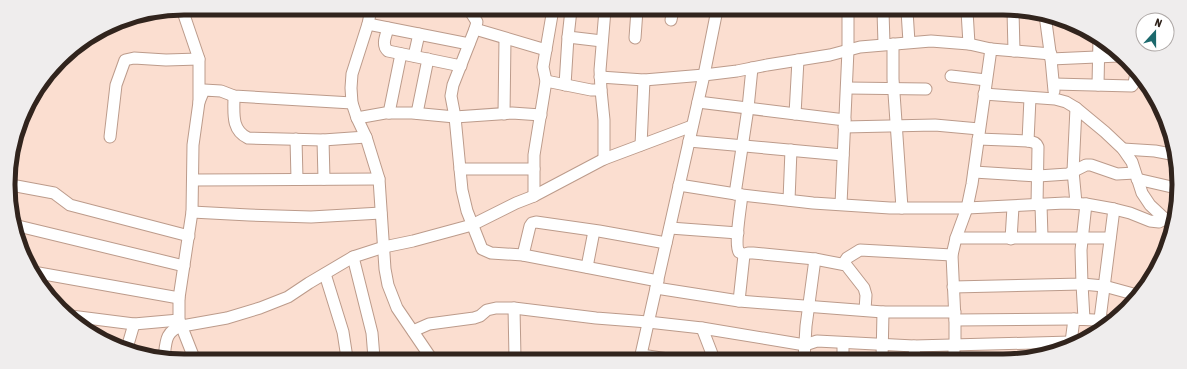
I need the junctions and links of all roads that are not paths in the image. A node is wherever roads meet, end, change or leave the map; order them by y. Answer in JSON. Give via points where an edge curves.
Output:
{"nodes":[{"id":1,"x":184,"y":15,"type":"edge"},
{"id":2,"x":370,"y":15,"type":"edge"},
{"id":3,"x":473,"y":15,"type":"edge"},
{"id":4,"x":552,"y":15,"type":"edge"},
{"id":5,"x":570,"y":15,"type":"edge"},
{"id":6,"x":605,"y":15,"type":"edge"},
{"id":7,"x":636,"y":15,"type":"edge"},
{"id":8,"x":716,"y":15,"type":"edge"},
{"id":9,"x":848,"y":15,"type":"edge"},
{"id":10,"x":884,"y":15,"type":"edge"},
{"id":11,"x":907,"y":15,"type":"edge"},
{"id":12,"x":967,"y":15,"type":"edge"},
{"id":13,"x":1013,"y":15,"type":"edge"},
{"id":14,"x":1046,"y":21,"type":"edge"},
{"id":15,"x":368,"y":24,"type":"junction"},
{"id":16,"x":388,"y":28,"type":"junction"},
{"id":17,"x":475,"y":29,"type":"junction"},
{"id":18,"x":420,"y":34,"type":"junction"},
{"id":19,"x":568,"y":37,"type":"junction"},
{"id":20,"x":634,"y":38,"type":"dead end"},
{"id":21,"x":505,"y":39,"type":"junction"},
{"id":22,"x":602,"y":41,"type":"junction"},
{"id":23,"x":909,"y":42,"type":"junction"},
{"id":24,"x":469,"y":44,"type":"junction"},
{"id":25,"x":889,"y":44,"type":"junction"},
{"id":26,"x":969,"y":44,"type":"junction"},
{"id":27,"x":1099,"y":45,"type":"edge"},
{"id":28,"x":991,"y":49,"type":"junction"},
{"id":29,"x":546,"y":50,"type":"junction"},
{"id":30,"x":848,"y":50,"type":"junction"},
{"id":31,"x":1014,"y":51,"type":"junction"},
{"id":32,"x":402,"y":54,"type":"junction"},
{"id":33,"x":414,"y":56,"type":"junction"},
{"id":34,"x":1099,"y":56,"type":"junction"},
{"id":35,"x":1113,"y":56,"type":"edge"},
{"id":36,"x":1051,"y":57,"type":"junction"},
{"id":37,"x":199,"y":59,"type":"junction"},
{"id":38,"x":428,"y":59,"type":"junction"},
{"id":39,"x":798,"y":60,"type":"junction"},
{"id":40,"x":461,"y":66,"type":"junction"},
{"id":41,"x":752,"y":68,"type":"junction"},
{"id":42,"x":704,"y":75,"type":"junction"},
{"id":43,"x":951,"y":76,"type":"dead end"},
{"id":44,"x":600,"y":77,"type":"junction"},
{"id":45,"x":1135,"y":79,"type":"edge"},
{"id":46,"x":644,"y":80,"type":"junction"},
{"id":47,"x":986,"y":80,"type":"junction"},
{"id":48,"x":546,"y":81,"type":"junction"},
{"id":49,"x":1054,"y":84,"type":"junction"},
{"id":50,"x":565,"y":85,"type":"junction"},
{"id":51,"x":1098,"y":85,"type":"junction"},
{"id":52,"x":847,"y":88,"type":"junction"},
{"id":53,"x":894,"y":89,"type":"junction"},
{"id":54,"x":926,"y":89,"type":"dead end"},
{"id":55,"x":601,"y":90,"type":"junction"},
{"id":56,"x":984,"y":94,"type":"junction"},
{"id":57,"x":234,"y":96,"type":"junction"},
{"id":58,"x":1030,"y":98,"type":"junction"},
{"id":59,"x":1055,"y":99,"type":"junction"},
{"id":60,"x":199,"y":102,"type":"junction"},
{"id":61,"x":698,"y":102,"type":"junction"},
{"id":62,"x":352,"y":103,"type":"junction"},
{"id":63,"x":748,"y":108,"type":"junction"},
{"id":64,"x":1076,"y":108,"type":"junction"},
{"id":65,"x":389,"y":113,"type":"junction"},
{"id":66,"x":417,"y":113,"type":"junction"},
{"id":67,"x":504,"y":114,"type":"junction"},
{"id":68,"x":795,"y":114,"type":"junction"},
{"id":69,"x":541,"y":115,"type":"junction"},
{"id":70,"x":456,"y":117,"type":"junction"},
{"id":71,"x":357,"y":118,"type":"junction"},
{"id":72,"x":845,"y":123,"type":"junction"},
{"id":73,"x":896,"y":125,"type":"junction"},
{"id":74,"x":692,"y":126,"type":"junction"},
{"id":75,"x":979,"y":134,"type":"junction"},
{"id":76,"x":110,"y":137,"type":"dead end"},
{"id":77,"x":366,"y":137,"type":"junction"},
{"id":78,"x":296,"y":139,"type":"junction"},
{"id":79,"x":323,"y":140,"type":"junction"},
{"id":80,"x":689,"y":141,"type":"junction"},
{"id":81,"x":1028,"y":141,"type":"junction"},
{"id":82,"x":641,"y":145,"type":"junction"},
{"id":83,"x":742,"y":146,"type":"junction"},
{"id":84,"x":1123,"y":149,"type":"junction"},
{"id":85,"x":791,"y":150,"type":"junction"},
{"id":86,"x":1170,"y":154,"type":"edge"},
{"id":87,"x":843,"y":155,"type":"junction"},
{"id":88,"x":604,"y":159,"type":"junction"},
{"id":89,"x":534,"y":168,"type":"junction"},
{"id":90,"x":460,"y":169,"type":"junction"},
{"id":91,"x":1073,"y":171,"type":"junction"},
{"id":92,"x":974,"y":172,"type":"junction"},
{"id":93,"x":1038,"y":176,"type":"junction"},
{"id":94,"x":1136,"y":176,"type":"junction"},
{"id":95,"x":297,"y":179,"type":"junction"},
{"id":96,"x":324,"y":179,"type":"junction"},
{"id":97,"x":379,"y":179,"type":"junction"},
{"id":98,"x":193,"y":180,"type":"junction"},
{"id":99,"x":679,"y":185,"type":"junction"},
{"id":100,"x":15,"y":186,"type":"edge"},
{"id":101,"x":1172,"y":187,"type":"edge"},
{"id":102,"x":738,"y":195,"type":"junction"},
{"id":103,"x":534,"y":196,"type":"junction"},
{"id":104,"x":788,"y":200,"type":"junction"},
{"id":105,"x":841,"y":204,"type":"junction"},
{"id":106,"x":1081,"y":204,"type":"junction"},
{"id":107,"x":1039,"y":205,"type":"junction"},
{"id":108,"x":1013,"y":207,"type":"junction"},
{"id":109,"x":902,"y":208,"type":"junction"},
{"id":110,"x":967,"y":208,"type":"junction"},
{"id":111,"x":1114,"y":209,"type":"junction"},
{"id":112,"x":192,"y":212,"type":"junction"},
{"id":113,"x":381,"y":213,"type":"junction"},
{"id":114,"x":1169,"y":219,"type":"edge"},
{"id":115,"x":1168,"y":220,"type":"edge"},
{"id":116,"x":472,"y":225,"type":"junction"},
{"id":117,"x":21,"y":228,"type":"edge"},
{"id":118,"x":670,"y":228,"type":"junction"},
{"id":119,"x":594,"y":231,"type":"junction"},
{"id":120,"x":738,"y":233,"type":"junction"},
{"id":121,"x":189,"y":236,"type":"junction"},
{"id":122,"x":1042,"y":237,"type":"junction"},
{"id":123,"x":1083,"y":237,"type":"junction"},
{"id":124,"x":956,"y":238,"type":"junction"},
{"id":125,"x":1011,"y":238,"type":"junction"},
{"id":126,"x":1110,"y":238,"type":"junction"},
{"id":127,"x":666,"y":243,"type":"junction"},
{"id":128,"x":384,"y":247,"type":"junction"},
{"id":129,"x":523,"y":255,"type":"junction"},
{"id":130,"x":744,"y":255,"type":"junction"},
{"id":131,"x":952,"y":255,"type":"junction"},
{"id":132,"x":353,"y":257,"type":"junction"},
{"id":133,"x":815,"y":259,"type":"junction"},
{"id":134,"x":843,"y":264,"type":"junction"},
{"id":135,"x":184,"y":266,"type":"junction"},
{"id":136,"x":587,"y":267,"type":"junction"},
{"id":137,"x":41,"y":273,"type":"edge"},
{"id":138,"x":325,"y":274,"type":"junction"},
{"id":139,"x":657,"y":284,"type":"junction"},
{"id":140,"x":1082,"y":284,"type":"junction"},
{"id":141,"x":1104,"y":286,"type":"junction"},
{"id":142,"x":953,"y":287,"type":"junction"},
{"id":143,"x":1132,"y":294,"type":"edge"},
{"id":144,"x":179,"y":298,"type":"junction"},
{"id":145,"x":739,"y":300,"type":"junction"},
{"id":146,"x":809,"y":305,"type":"junction"},
{"id":147,"x":514,"y":308,"type":"junction"},
{"id":148,"x":865,"y":310,"type":"junction"},
{"id":149,"x":883,"y":312,"type":"junction"},
{"id":150,"x":955,"y":316,"type":"junction"},
{"id":151,"x":79,"y":317,"type":"edge"},
{"id":152,"x":1079,"y":319,"type":"junction"},
{"id":153,"x":1100,"y":319,"type":"junction"},
{"id":154,"x":1105,"y":319,"type":"edge"},
{"id":155,"x":648,"y":322,"type":"junction"},
{"id":156,"x":180,"y":323,"type":"junction"},
{"id":157,"x":134,"y":324,"type":"junction"},
{"id":158,"x":702,"y":328,"type":"junction"},
{"id":159,"x":413,"y":331,"type":"junction"},
{"id":160,"x":1076,"y":337,"type":"edge"},
{"id":161,"x":1064,"y":342,"type":"edge"},
{"id":162,"x":843,"y":343,"type":"junction"},
{"id":163,"x":128,"y":344,"type":"edge"},
{"id":164,"x":882,"y":344,"type":"junction"},
{"id":165,"x":805,"y":345,"type":"junction"},
{"id":166,"x":914,"y":346,"type":"junction"},
{"id":167,"x":954,"y":346,"type":"junction"},
{"id":168,"x":165,"y":353,"type":"edge"},
{"id":169,"x":192,"y":354,"type":"edge"},
{"id":170,"x":346,"y":354,"type":"edge"},
{"id":171,"x":374,"y":354,"type":"edge"},
{"id":172,"x":428,"y":354,"type":"edge"},
{"id":173,"x":515,"y":354,"type":"edge"},
{"id":174,"x":642,"y":354,"type":"edge"},
{"id":175,"x":712,"y":354,"type":"edge"},
{"id":176,"x":804,"y":354,"type":"edge"},
{"id":177,"x":843,"y":354,"type":"edge"},
{"id":178,"x":882,"y":354,"type":"edge"},
{"id":179,"x":915,"y":354,"type":"edge"},
{"id":180,"x":954,"y":354,"type":"edge"}],
"edges":[{"from":1,"to":37,"type":"street"},
{"from":2,"to":15,"type":"street"},
{"from":3,"to":17,"type":"street","via":[[477,22]]},
{"from":4,"to":29,"type":"street"},
{"from":5,"to":19,"type":"street"},
{"from":6,"to":22,"type":"street"},
{"from":7,"to":20,"type":"street"},
{"from":8,"to":42,"type":"street"},
{"from":9,"to":30,"type":"street"},
{"from":10,"to":25,"type":"street"},
{"from":11,"to":23,"type":"street"},
{"from":12,"to":26,"type":"street"},
{"from":13,"to":31,"type":"street"},
{"from":14,"to":36,"type":"street"},
{"from":15,"to":16,"type":"street"},
{"from":15,"to":62,"type":"street","via":[[352,74]]},
{"from":16,"to":18,"type":"street"},
{"from":16,"to":32,"type":"street","via":[[385,48]]},
{"from":17,"to":21,"type":"street"},
{"from":17,"to":24,"type":"street"},
{"from":18,"to":24,"type":"street"},
{"from":18,"to":33,"type":"street"},
{"from":19,"to":22,"type":"street"},
{"from":19,"to":50,"type":"street"},
{"from":21,"to":29,"type":"street"},
{"from":21,"to":67,"type":"street"},
{"from":22,"to":44,"type":"street"},
{"from":23,"to":25,"type":"street"},
{"from":23,"to":26,"type":"street"},
{"from":24,"to":40,"type":"street"},
{"from":25,"to":30,"type":"street"},
{"from":25,"to":53,"type":"street"},
{"from":26,"to":28,"type":"street"},
{"from":27,"to":34,"type":"street"},
{"from":28,"to":31,"type":"street"},
{"from":28,"to":47,"type":"street"},
{"from":29,"to":48,"type":"street","via":[[543,67]]},
{"from":30,"to":39,"type":"street"},
{"from":30,"to":52,"type":"street"},
{"from":31,"to":36,"type":"street"},
{"from":32,"to":33,"type":"street"},
{"from":32,"to":65,"type":"street"},
{"from":33,"to":38,"type":"street"},
{"from":34,"to":35,"type":"street"},
{"from":34,"to":36,"type":"street"},
{"from":34,"to":51,"type":"street"},
{"from":36,"to":49,"type":"street"},
{"from":37,"to":60,"type":"street"},
{"from":37,"to":76,"type":"street","via":[[124,60],[116,85]]},
{"from":38,"to":40,"type":"street"},
{"from":38,"to":66,"type":"street"},
{"from":39,"to":41,"type":"street"},
{"from":39,"to":68,"type":"street"},
{"from":40,"to":70,"type":"street","via":[[451,96]]},
{"from":41,"to":42,"type":"street"},
{"from":41,"to":63,"type":"street"},
{"from":42,"to":46,"type":"street"},
{"from":42,"to":61,"type":"street"},
{"from":43,"to":47,"type":"street"},
{"from":44,"to":46,"type":"street"},
{"from":44,"to":55,"type":"street"},
{"from":45,"to":51,"type":"street","via":[[1132,86]]},
{"from":46,"to":82,"type":"street"},
{"from":47,"to":56,"type":"street"},
{"from":48,"to":50,"type":"street"},
{"from":48,"to":69,"type":"street"},
{"from":49,"to":51,"type":"street"},
{"from":49,"to":59,"type":"street"},
{"from":50,"to":55,"type":"street"},
{"from":52,"to":53,"type":"street"},
{"from":52,"to":72,"type":"street"},
{"from":53,"to":54,"type":"street"},
{"from":53,"to":73,"type":"street"},
{"from":55,"to":88,"type":"street"},
{"from":56,"to":58,"type":"street"},
{"from":56,"to":75,"type":"street"},
{"from":57,"to":60,"type":"street","via":[[221,91],[204,90]]},
{"from":57,"to":62,"type":"street"},
{"from":57,"to":78,"type":"street","via":[[234,116],[237,129],[242,135],[248,138]]},
{"from":58,"to":59,"type":"street"},
{"from":58,"to":81,"type":"street"},
{"from":59,"to":64,"type":"street"},
{"from":60,"to":98,"type":"street","via":[[193,145]]},
{"from":61,"to":63,"type":"street"},
{"from":61,"to":74,"type":"street"},
{"from":62,"to":71,"type":"street"},
{"from":63,"to":68,"type":"street"},
{"from":63,"to":83,"type":"street"},
{"from":64,"to":84,"type":"street"},
{"from":64,"to":91,"type":"street"},
{"from":65,"to":66,"type":"street"},
{"from":65,"to":71,"type":"street"},
{"from":66,"to":70,"type":"street"},
{"from":67,"to":69,"type":"street"},
{"from":67,"to":70,"type":"street"},
{"from":68,"to":72,"type":"street"},
{"from":69,"to":89,"type":"street"},
{"from":70,"to":90,"type":"street"},
{"from":71,"to":77,"type":"street"},
{"from":72,"to":73,"type":"street"},
{"from":72,"to":87,"type":"street"},
{"from":73,"to":75,"type":"street","via":[[935,125]]},
{"from":73,"to":109,"type":"street"},
{"from":74,"to":80,"type":"street"},
{"from":74,"to":82,"type":"street"},
{"from":75,"to":81,"type":"street"},
{"from":75,"to":92,"type":"street"},
{"from":77,"to":79,"type":"street"},
{"from":77,"to":97,"type":"street"},
{"from":78,"to":79,"type":"street"},
{"from":78,"to":95,"type":"street"},
{"from":79,"to":96,"type":"street"},
{"from":80,"to":83,"type":"street"},
{"from":80,"to":99,"type":"street"},
{"from":81,"to":93,"type":"street","via":[[1035,142],[1038,147]]},
{"from":82,"to":88,"type":"street"},
{"from":83,"to":85,"type":"street"},
{"from":83,"to":102,"type":"street"},
{"from":84,"to":86,"type":"street"},
{"from":84,"to":94,"type":"street","via":[[1132,162]]},
{"from":85,"to":87,"type":"street"},
{"from":85,"to":104,"type":"street"},
{"from":87,"to":105,"type":"street"},
{"from":88,"to":103,"type":"street"},
{"from":89,"to":90,"type":"street"},
{"from":89,"to":103,"type":"street"},
{"from":90,"to":116,"type":"street"},
{"from":91,"to":93,"type":"street","via":[[1068,174]]},
{"from":91,"to":94,"type":"street","via":[[1091,165],[1118,174]]},
{"from":91,"to":106,"type":"street"},
{"from":92,"to":93,"type":"street"},
{"from":92,"to":110,"type":"street"},
{"from":93,"to":107,"type":"street"},
{"from":94,"to":101,"type":"street"},
{"from":94,"to":114,"type":"street","via":[[1150,205]]},
{"from":95,"to":96,"type":"street"},
{"from":95,"to":98,"type":"street"},
{"from":96,"to":97,"type":"street"},
{"from":97,"to":113,"type":"street"},
{"from":98,"to":112,"type":"street"},
{"from":99,"to":102,"type":"street"},
{"from":99,"to":118,"type":"street"},
{"from":100,"to":121,"type":"street","via":[[54,193],[70,206]]},
{"from":102,"to":104,"type":"street"},
{"from":102,"to":120,"type":"street"},
{"from":103,"to":116,"type":"street"},
{"from":104,"to":105,"type":"street"},
{"from":105,"to":109,"type":"street"},
{"from":106,"to":107,"type":"street"},
{"from":106,"to":111,"type":"street"},
{"from":106,"to":123,"type":"street"},
{"from":107,"to":108,"type":"street"},
{"from":107,"to":122,"type":"street"},
{"from":108,"to":110,"type":"street"},
{"from":108,"to":125,"type":"street"},
{"from":109,"to":110,"type":"street"},
{"from":110,"to":124,"type":"street"},
{"from":111,"to":115,"type":"street","via":[[1150,222]]},
{"from":111,"to":126,"type":"street"},
{"from":112,"to":113,"type":"street","via":[[311,217]]},
{"from":112,"to":121,"type":"street"},
{"from":113,"to":128,"type":"street"},
{"from":116,"to":128,"type":"street"},
{"from":116,"to":129,"type":"street","via":[[482,249]]},
{"from":117,"to":135,"type":"street"},
{"from":118,"to":120,"type":"street"},
{"from":118,"to":127,"type":"street"},
{"from":119,"to":127,"type":"street"},
{"from":119,"to":129,"type":"street","via":[[532,223]]},
{"from":119,"to":136,"type":"street"},
{"from":120,"to":130,"type":"street","via":[[738,248]]},
{"from":121,"to":135,"type":"street"},
{"from":122,"to":123,"type":"street"},
{"from":122,"to":125,"type":"street"},
{"from":123,"to":126,"type":"street"},
{"from":123,"to":140,"type":"street","via":[[1080,265]]},
{"from":124,"to":125,"type":"street"},
{"from":124,"to":131,"type":"street"},
{"from":126,"to":141,"type":"street"},
{"from":127,"to":139,"type":"street"},
{"from":128,"to":132,"type":"street"},
{"from":128,"to":159,"type":"street","via":[[388,285],[397,308]]},
{"from":129,"to":136,"type":"street"},
{"from":130,"to":133,"type":"street","via":[[753,253]]},
{"from":130,"to":145,"type":"street"},
{"from":131,"to":134,"type":"street","via":[[860,250],[847,258]]},
{"from":131,"to":142,"type":"street"},
{"from":132,"to":138,"type":"street"},
{"from":132,"to":171,"type":"street","via":[[372,333]]},
{"from":133,"to":134,"type":"street"},
{"from":133,"to":146,"type":"street"},
{"from":134,"to":148,"type":"street","via":[[851,270],[864,288]]},
{"from":135,"to":144,"type":"street"},
{"from":136,"to":139,"type":"street"},
{"from":137,"to":144,"type":"street"},
{"from":138,"to":156,"type":"street","via":[[288,297],[260,308],[227,318]]},
{"from":138,"to":170,"type":"street","via":[[343,332]]},
{"from":139,"to":145,"type":"street"},
{"from":139,"to":155,"type":"street"},
{"from":140,"to":141,"type":"street"},
{"from":140,"to":142,"type":"street"},
{"from":140,"to":152,"type":"street"},
{"from":141,"to":143,"type":"street"},
{"from":141,"to":153,"type":"street"},
{"from":142,"to":150,"type":"street"},
{"from":144,"to":156,"type":"street"},
{"from":145,"to":146,"type":"street"},
{"from":146,"to":148,"type":"street"},
{"from":146,"to":165,"type":"street"},
{"from":147,"to":155,"type":"street"},
{"from":147,"to":159,"type":"street","via":[[487,310],[474,318],[430,324]]},
{"from":147,"to":173,"type":"street"},
{"from":148,"to":149,"type":"street"},
{"from":149,"to":150,"type":"street"},
{"from":149,"to":164,"type":"street"},
{"from":150,"to":152,"type":"street"},
{"from":150,"to":167,"type":"street"},
{"from":151,"to":157,"type":"street"},
{"from":152,"to":153,"type":"street"},
{"from":152,"to":160,"type":"street"},
{"from":153,"to":154,"type":"street"},
{"from":155,"to":158,"type":"street"},
{"from":155,"to":174,"type":"street"},
{"from":156,"to":157,"type":"street"},
{"from":156,"to":168,"type":"street","via":[[169,333]]},
{"from":156,"to":169,"type":"street"},
{"from":157,"to":163,"type":"street"},
{"from":158,"to":165,"type":"street"},
{"from":158,"to":175,"type":"street"},
{"from":159,"to":172,"type":"street"},
{"from":161,"to":167,"type":"street"},
{"from":162,"to":164,"type":"street"},
{"from":162,"to":165,"type":"street","via":[[816,341]]},
{"from":162,"to":177,"type":"street"},
{"from":164,"to":166,"type":"street"},
{"from":164,"to":178,"type":"street"},
{"from":165,"to":176,"type":"street"},
{"from":166,"to":167,"type":"street"},
{"from":166,"to":179,"type":"street"},
{"from":167,"to":180,"type":"street"}]}
